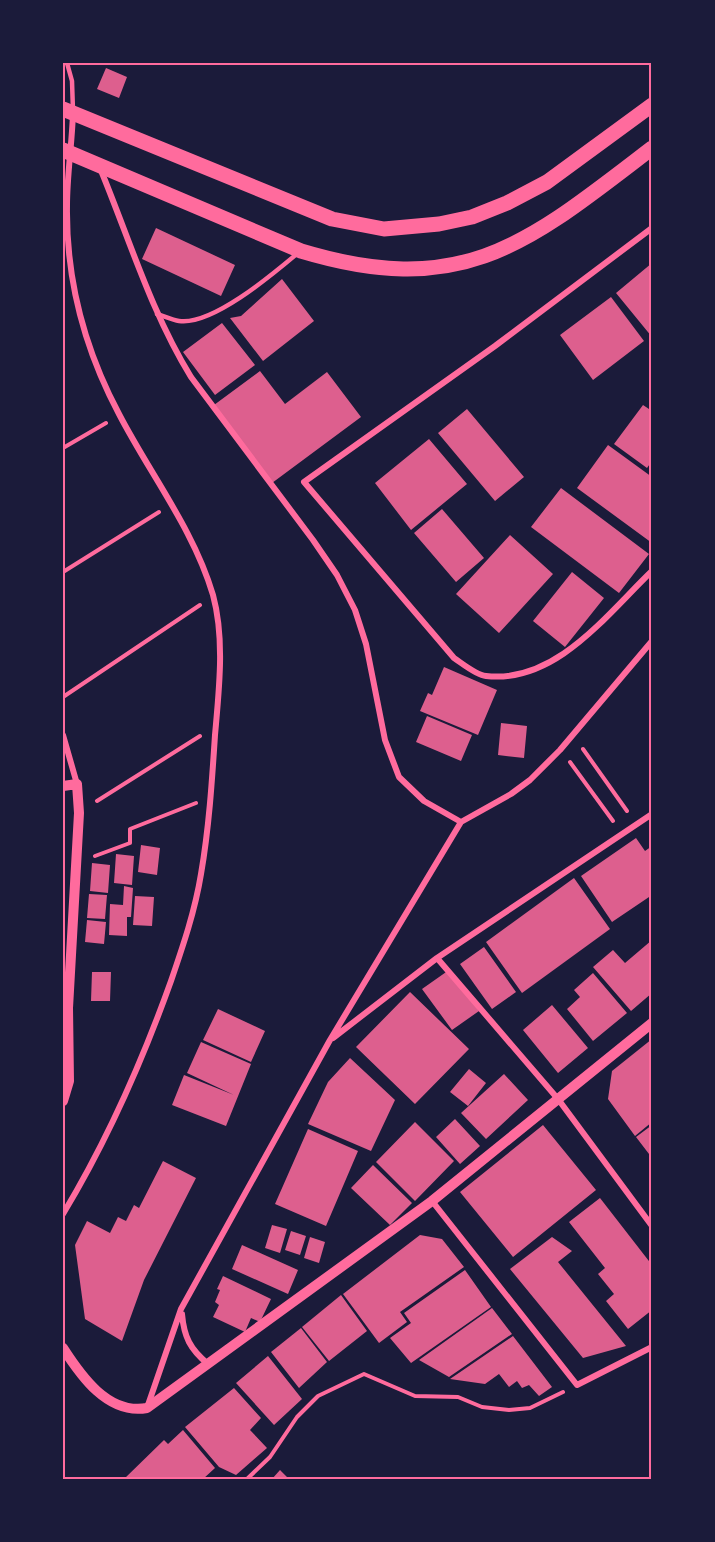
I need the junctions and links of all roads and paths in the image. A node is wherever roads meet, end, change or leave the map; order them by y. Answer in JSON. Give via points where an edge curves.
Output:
{"nodes":[{"id":1,"x":67,"y":63,"type":"edge"},
{"id":2,"x":652,"y":105,"type":"edge"},
{"id":3,"x":68,"y":111,"type":"edge"},
{"id":4,"x":652,"y":148,"type":"edge"},
{"id":5,"x":67,"y":152,"type":"edge"},
{"id":6,"x":99,"y":166,"type":"junction"},
{"id":7,"x":652,"y":228,"type":"edge"},
{"id":8,"x":301,"y":251,"type":"junction"},
{"id":9,"x":157,"y":314,"type":"junction"},
{"id":10,"x":119,"y":415,"type":"junction"},
{"id":11,"x":63,"y":448,"type":"edge"},
{"id":12,"x":171,"y":505,"type":"junction"},
{"id":13,"x":652,"y":571,"type":"edge"},
{"id":14,"x":63,"y":572,"type":"edge"},
{"id":15,"x":213,"y":597,"type":"junction"},
{"id":16,"x":652,"y":641,"type":"edge"},
{"id":17,"x":63,"y":697,"type":"edge"},
{"id":18,"x":216,"y":726,"type":"junction"},
{"id":19,"x":571,"y":734,"type":"junction"},
{"id":20,"x":63,"y":735,"type":"edge"},
{"id":21,"x":560,"y":750,"type":"junction"},
{"id":22,"x":77,"y":784,"type":"junction"},
{"id":23,"x":63,"y":786,"type":"edge"},
{"id":24,"x":211,"y":797,"type":"junction"},
{"id":25,"x":79,"y":813,"type":"junction"},
{"id":26,"x":652,"y":814,"type":"edge"},
{"id":27,"x":461,"y":822,"type":"junction"},
{"id":28,"x":635,"y":824,"type":"junction"},
{"id":29,"x":621,"y":834,"type":"junction"},
{"id":30,"x":78,"y":862,"type":"junction"},
{"id":31,"x":437,"y":958,"type":"junction"},
{"id":32,"x":652,"y":1023,"type":"edge"},
{"id":33,"x":330,"y":1040,"type":"junction"},
{"id":34,"x":558,"y":1099,"type":"junction"},
{"id":35,"x":63,"y":1101,"type":"edge"},
{"id":36,"x":432,"y":1201,"type":"junction"},
{"id":37,"x":63,"y":1214,"type":"edge"},
{"id":38,"x":652,"y":1226,"type":"edge"},
{"id":39,"x":182,"y":1309,"type":"junction"},
{"id":40,"x":652,"y":1347,"type":"edge"},
{"id":41,"x":63,"y":1348,"type":"edge"},
{"id":42,"x":208,"y":1364,"type":"junction"},
{"id":43,"x":577,"y":1385,"type":"junction"},
{"id":44,"x":147,"y":1408,"type":"junction"},
{"id":45,"x":247,"y":1479,"type":"edge"}],
"edges":[{"from":1,"to":3,"type":"lane","via":[[72,81]]},
{"from":2,"to":3,"type":"main road","via":[[547,182],[507,202],[472,217],[384,229],[332,219]]},
{"from":3,"to":5,"type":"street"},
{"from":4,"to":8,"type":"main road","via":[[564,215],[522,241],[471,262],[433,270],[384,270]]},
{"from":5,"to":6,"type":"main road"},
{"from":5,"to":10,"type":"street","via":[[73,280],[84,332]]},
{"from":6,"to":8,"type":"main road"},
{"from":6,"to":9,"type":"street"},
{"from":7,"to":13,"type":"street","via":[[486,353],[304,482],[454,658],[484,676],[517,674],[551,663],[580,641]]},
{"from":8,"to":9,"type":"lane","via":[[226,306],[197,319],[180,321]]},
{"from":9,"to":27,"type":"street","via":[[191,377],[313,540],[351,601],[366,644],[385,740],[399,777],[424,801]]},
{"from":10,"to":11,"type":"path"},
{"from":10,"to":12,"type":"street"},
{"from":12,"to":14,"type":"path"},
{"from":12,"to":15,"type":"street","via":[[198,555]]},
{"from":15,"to":17,"type":"path"},
{"from":15,"to":18,"type":"street","via":[[219,659]]},
{"from":16,"to":19,"type":"street"},
{"from":18,"to":24,"type":"street"},
{"from":18,"to":25,"type":"path"},
{"from":19,"to":21,"type":"street"},
{"from":19,"to":28,"type":"path"},
{"from":20,"to":22,"type":"street"},
{"from":21,"to":27,"type":"street","via":[[511,794]]},
{"from":21,"to":29,"type":"path","via":[[588,783]]},
{"from":22,"to":23,"type":"street"},
{"from":22,"to":25,"type":"street"},
{"from":24,"to":30,"type":"path","via":[[130,829],[130,843]]},
{"from":24,"to":37,"type":"street","via":[[194,905],[153,1033]]},
{"from":25,"to":30,"type":"street"},
{"from":26,"to":28,"type":"street"},
{"from":27,"to":33,"type":"street"},
{"from":28,"to":29,"type":"street"},
{"from":29,"to":31,"type":"street"},
{"from":30,"to":35,"type":"street","via":[[68,1008],[69,1081]]},
{"from":31,"to":33,"type":"street"},
{"from":31,"to":34,"type":"street"},
{"from":32,"to":34,"type":"street"},
{"from":33,"to":39,"type":"street"},
{"from":34,"to":36,"type":"street"},
{"from":34,"to":38,"type":"street"},
{"from":36,"to":42,"type":"street"},
{"from":36,"to":43,"type":"street"},
{"from":39,"to":42,"type":"street","via":[[184,1335],[193,1351]]},
{"from":39,"to":44,"type":"street"},
{"from":40,"to":43,"type":"street"},
{"from":41,"to":44,"type":"street","via":[[96,1391],[135,1411]]},
{"from":42,"to":44,"type":"street"},
{"from":43,"to":45,"type":"path","via":[[530,1408],[509,1410],[482,1407],[458,1397],[415,1395],[364,1374],[318,1396],[297,1417],[270,1457]]}]}
